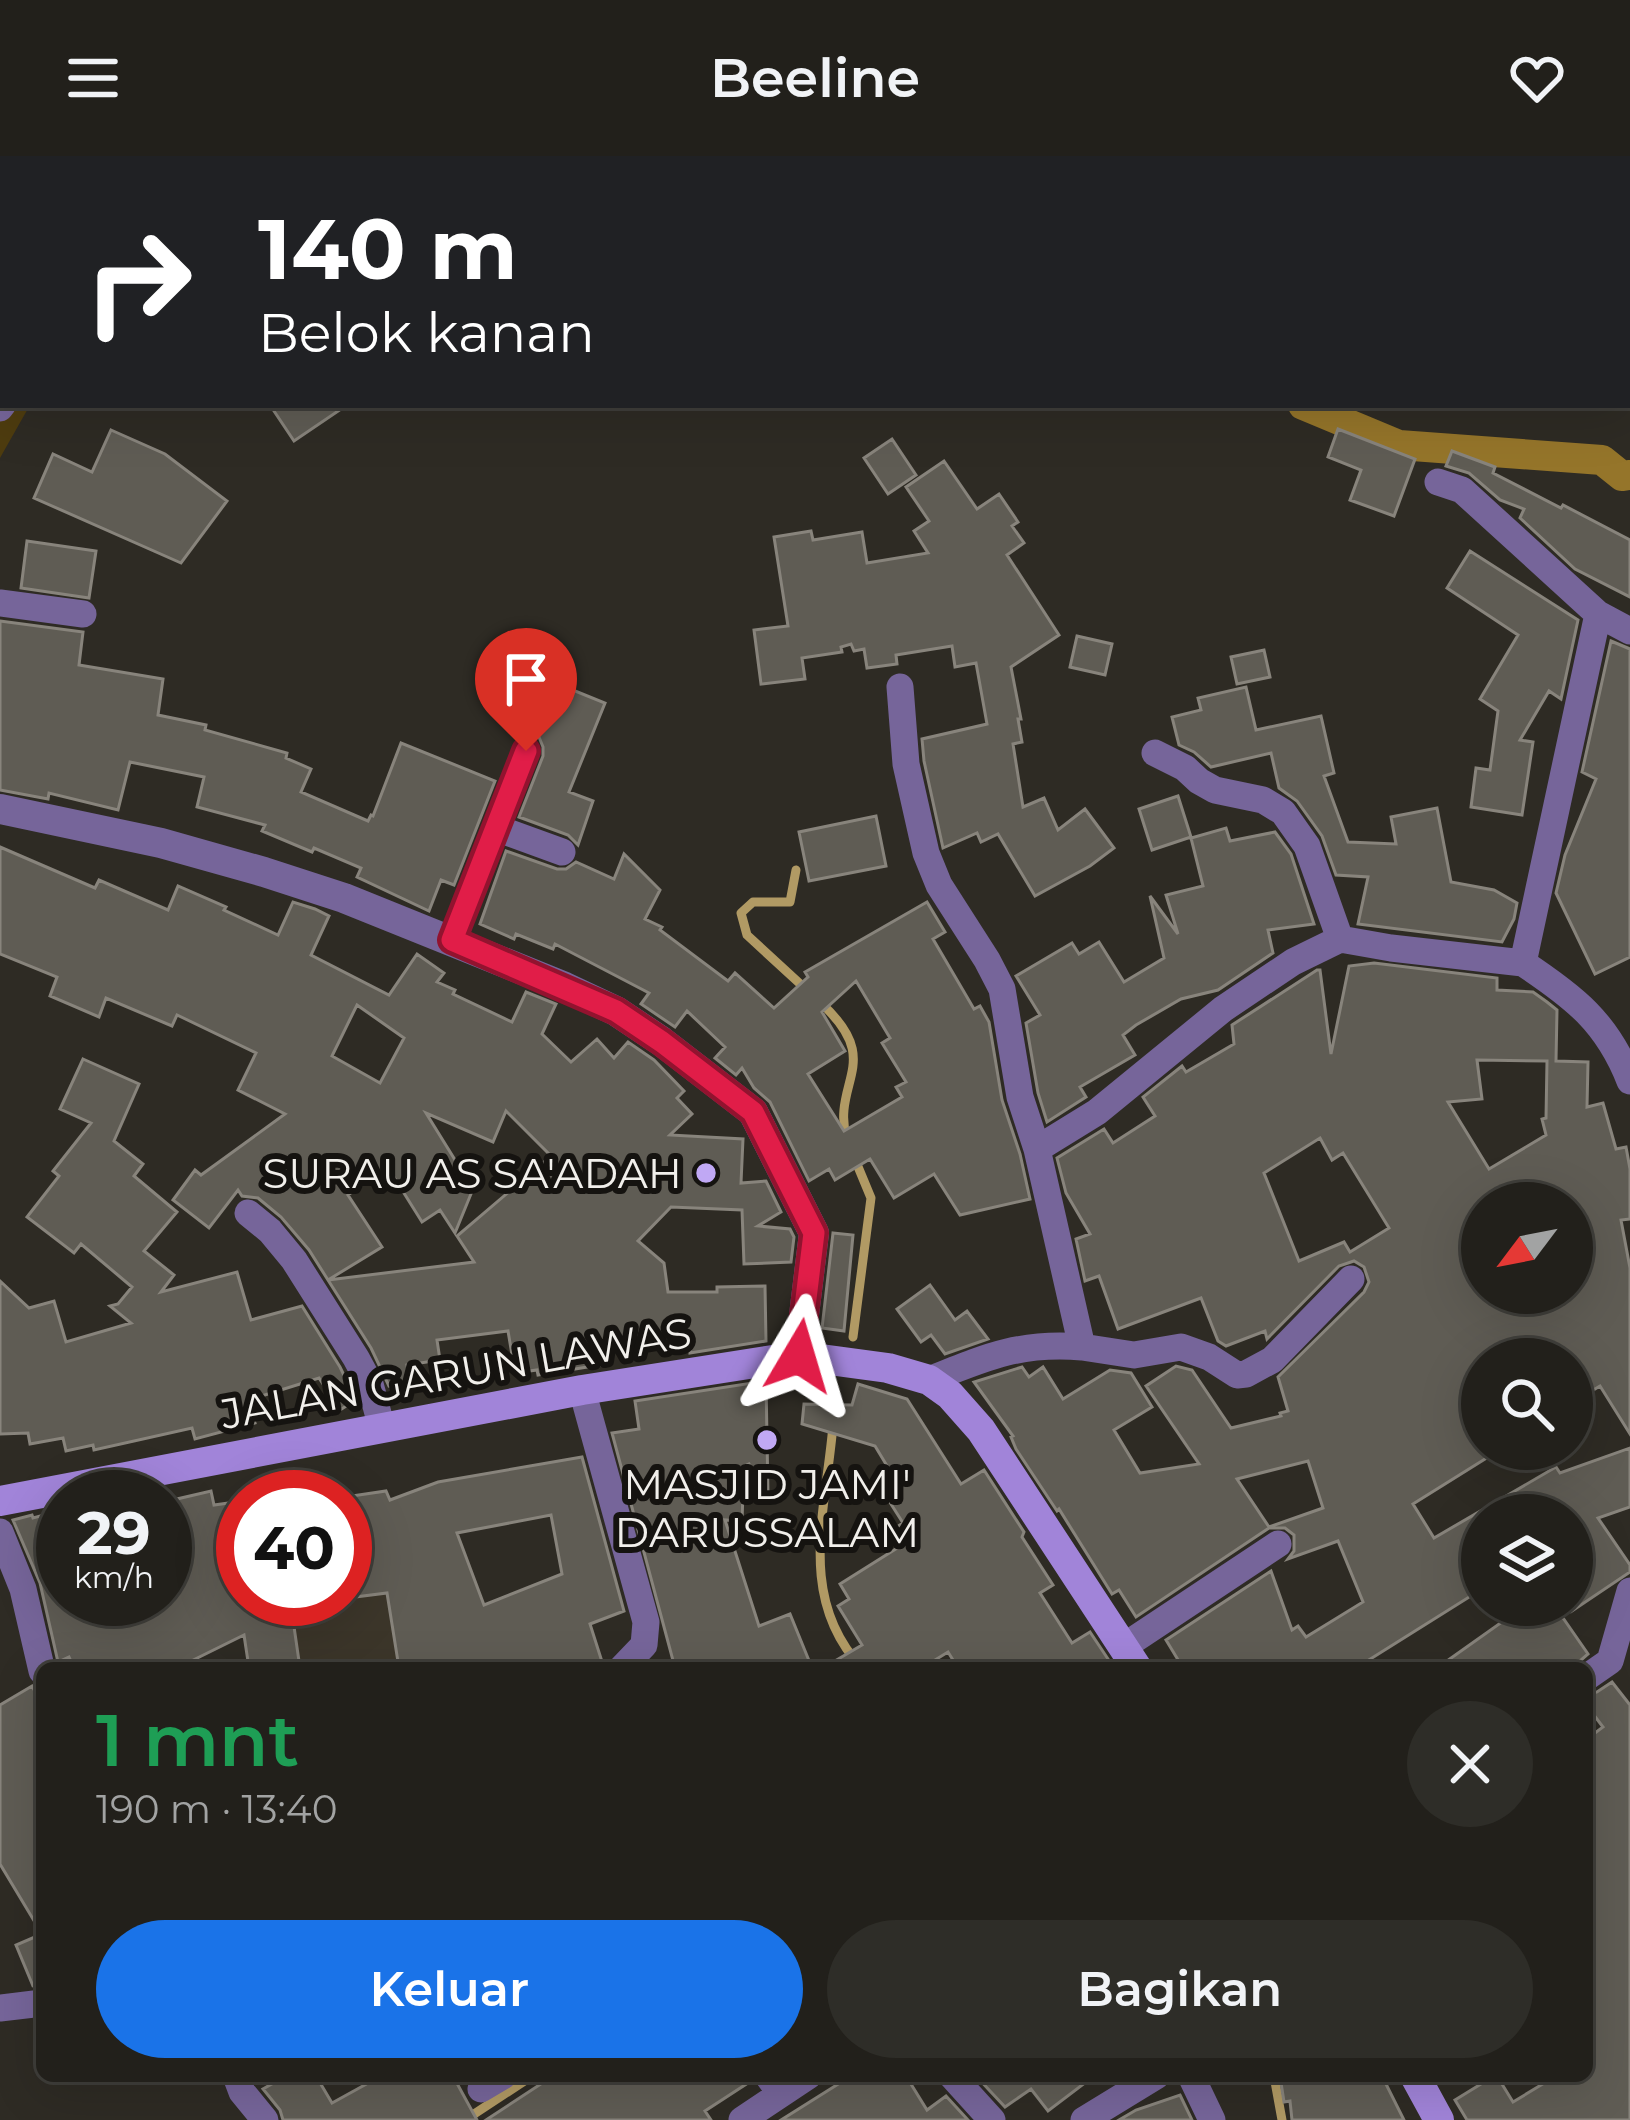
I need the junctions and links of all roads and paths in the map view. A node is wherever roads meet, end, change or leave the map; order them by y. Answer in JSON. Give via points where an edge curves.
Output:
{"nodes":[{"id":1,"x":1438,"y":482,"type":"dead end"},
{"id":2,"x":0,"y":603,"type":"edge"},
{"id":3,"x":83,"y":614,"type":"dead end"},
{"id":4,"x":1598,"y":614,"type":"junction"},
{"id":5,"x":1630,"y":631,"type":"edge"},
{"id":6,"x":900,"y":687,"type":"dead end"},
{"id":7,"x":526,"y":751,"type":"dead end"},
{"id":8,"x":1156,"y":753,"type":"dead end"},
{"id":9,"x":0,"y":809,"type":"edge"},
{"id":10,"x":496,"y":828,"type":"junction"},
{"id":11,"x":562,"y":853,"type":"dead end"},
{"id":12,"x":1340,"y":939,"type":"junction"},
{"id":13,"x":452,"y":940,"type":"junction"},
{"id":14,"x":1523,"y":963,"type":"junction"},
{"id":15,"x":1630,"y":1081,"type":"edge"},
{"id":16,"x":1037,"y":1149,"type":"junction"},
{"id":17,"x":248,"y":1213,"type":"dead end"},
{"id":18,"x":1351,"y":1279,"type":"dead end"},
{"id":19,"x":1082,"y":1347,"type":"junction"},
{"id":20,"x":799,"y":1356,"type":"junction"},
{"id":21,"x":929,"y":1380,"type":"junction"},
{"id":22,"x":582,"y":1390,"type":"junction"},
{"id":23,"x":382,"y":1428,"type":"junction"},
{"id":24,"x":0,"y":1501,"type":"edge"},
{"id":25,"x":0,"y":1532,"type":"edge"},
{"id":26,"x":1278,"y":1544,"type":"dead end"},
{"id":27,"x":1630,"y":1591,"type":"edge"},
{"id":28,"x":1130,"y":1658,"type":"edge"},
{"id":29,"x":40,"y":1662,"type":"edge"},
{"id":30,"x":628,"y":1662,"type":"edge"},
{"id":31,"x":1593,"y":1672,"type":"edge"},
{"id":32,"x":34,"y":2004,"type":"dead end"},
{"id":33,"x":0,"y":2008,"type":"edge"},
{"id":34,"x":239,"y":2082,"type":"edge"},
{"id":35,"x":957,"y":2082,"type":"edge"},
{"id":36,"x":1147,"y":2082,"type":"edge"},
{"id":37,"x":1194,"y":2082,"type":"edge"},
{"id":38,"x":1418,"y":2082,"type":"edge"},
{"id":39,"x":775,"y":2085,"type":"edge"},
{"id":40,"x":1093,"y":2117,"type":"edge"},
{"id":41,"x":265,"y":2120,"type":"edge"},
{"id":42,"x":742,"y":2120,"type":"edge"},
{"id":43,"x":992,"y":2120,"type":"edge"},
{"id":44,"x":1212,"y":2120,"type":"edge"},
{"id":45,"x":1439,"y":2120,"type":"edge"}],
"edges":[{"from":1,"to":4,"type":"street","via":[[1462,490]]},
{"from":2,"to":3,"type":"street"},
{"from":4,"to":5,"type":"street"},
{"from":4,"to":14,"type":"street"},
{"from":6,"to":16,"type":"street","via":[[926,853],[1002,989]]},
{"from":7,"to":10,"type":"street"},
{"from":8,"to":12,"type":"street","via":[[1215,790],[1283,812],[1306,845]]},
{"from":9,"to":13,"type":"street","via":[[265,872]]},
{"from":10,"to":11,"type":"street"},
{"from":10,"to":13,"type":"street"},
{"from":12,"to":14,"type":"street"},
{"from":12,"to":16,"type":"street","via":[[1223,1009],[1097,1112]]},
{"from":13,"to":20,"type":"street","via":[[616,1011],[753,1112],[814,1233]]},
{"from":14,"to":15,"type":"street","via":[[1594,1017]]},
{"from":16,"to":19,"type":"street"},
{"from":17,"to":23,"type":"street","via":[[283,1245],[344,1339],[370,1384]]},
{"from":18,"to":19,"type":"street","via":[[1272,1360],[1242,1376],[1190,1348],[1134,1355]]},
{"from":19,"to":21,"type":"street","via":[[1007,1350]]},
{"from":20,"to":21,"type":"main road","name":"JALAN GARUN LAWAS"},
{"from":20,"to":22,"type":"main road","name":"JALAN GARUN LAWAS"},
{"from":21,"to":28,"type":"main road","name":"JALAN GARUN LAWAS","via":[[981,1430]]},
{"from":22,"to":23,"type":"main road","name":"JALAN GARUN LAWAS"},
{"from":22,"to":30,"type":"street","via":[[646,1622],[644,1645]]},
{"from":23,"to":24,"type":"main road","name":"JALAN GARUN LAWAS"},
{"from":25,"to":29,"type":"street"},
{"from":26,"to":28,"type":"street"},
{"from":27,"to":31,"type":"street","via":[[1610,1661]]},
{"from":32,"to":33,"type":"street"},
{"from":34,"to":41,"type":"street"},
{"from":35,"to":43,"type":"street"},
{"from":36,"to":40,"type":"street"},
{"from":37,"to":44,"type":"street"},
{"from":38,"to":45,"type":"main road"},
{"from":39,"to":42,"type":"street"}]}
